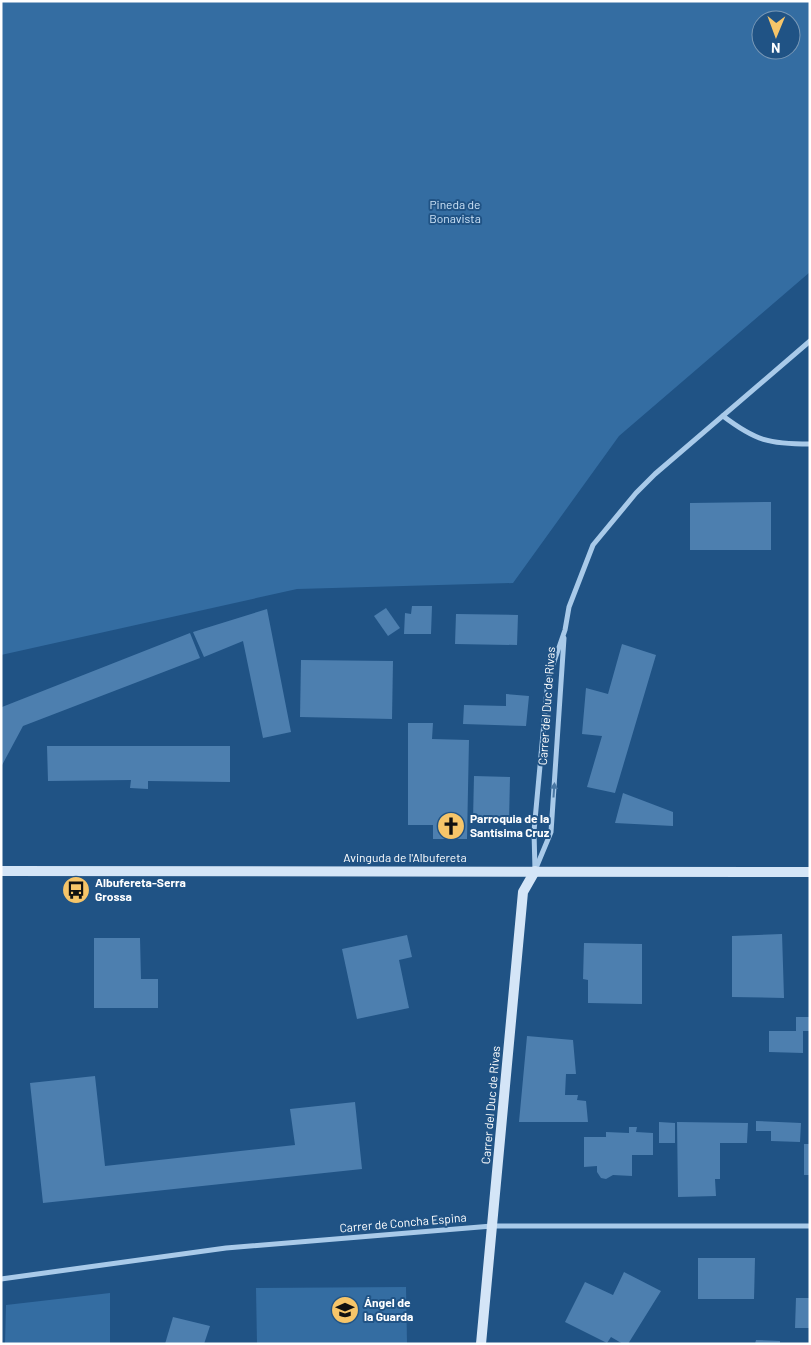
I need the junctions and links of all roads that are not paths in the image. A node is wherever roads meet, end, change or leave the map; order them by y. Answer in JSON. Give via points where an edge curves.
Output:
{"nodes":[{"id":1,"x":810,"y":340,"type":"edge"},
{"id":2,"x":723,"y":416,"type":"junction"},
{"id":3,"x":810,"y":444,"type":"edge"},
{"id":4,"x":565,"y":630,"type":"junction"},
{"id":5,"x":1,"y":871,"type":"edge"},
{"id":6,"x":534,"y":871,"type":"junction"},
{"id":7,"x":810,"y":872,"type":"edge"},
{"id":8,"x":492,"y":1226,"type":"junction"},
{"id":9,"x":810,"y":1226,"type":"edge"},
{"id":10,"x":1,"y":1279,"type":"edge"},
{"id":11,"x":481,"y":1344,"type":"edge"}],
"edges":[{"from":1,"to":2,"type":"street","name":"Carrer del Duc de Rivas"},
{"from":2,"to":3,"type":"street","via":[[755,438]]},
{"from":2,"to":4,"type":"street","name":"Carrer del Duc de Rivas","via":[[655,474],[594,545],[569,607]]},
{"from":4,"to":6,"type":"street","name":"Carrer del Duc de Rivas","via":[[548,679],[534,831]]},
{"from":6,"to":4,"type":"street","name":"Carrer del Duc de Rivas","one_way":true,"via":[[551,832]]},
{"from":5,"to":6,"type":"main road","name":"Avinguda de l'Albufereta"},
{"from":6,"to":7,"type":"main road","name":"Avinguda de l'Albufereta"},
{"from":6,"to":8,"type":"main road","name":"Carrer del Duc de Rivas","via":[[524,892]]},
{"from":8,"to":9,"type":"street","name":"Carrer de Concha Espina"},
{"from":8,"to":10,"type":"street","name":"Carrer de Concha Espina","via":[[226,1248]]},
{"from":8,"to":11,"type":"main road","name":"Carrer del Duc de Rivas"}]}
